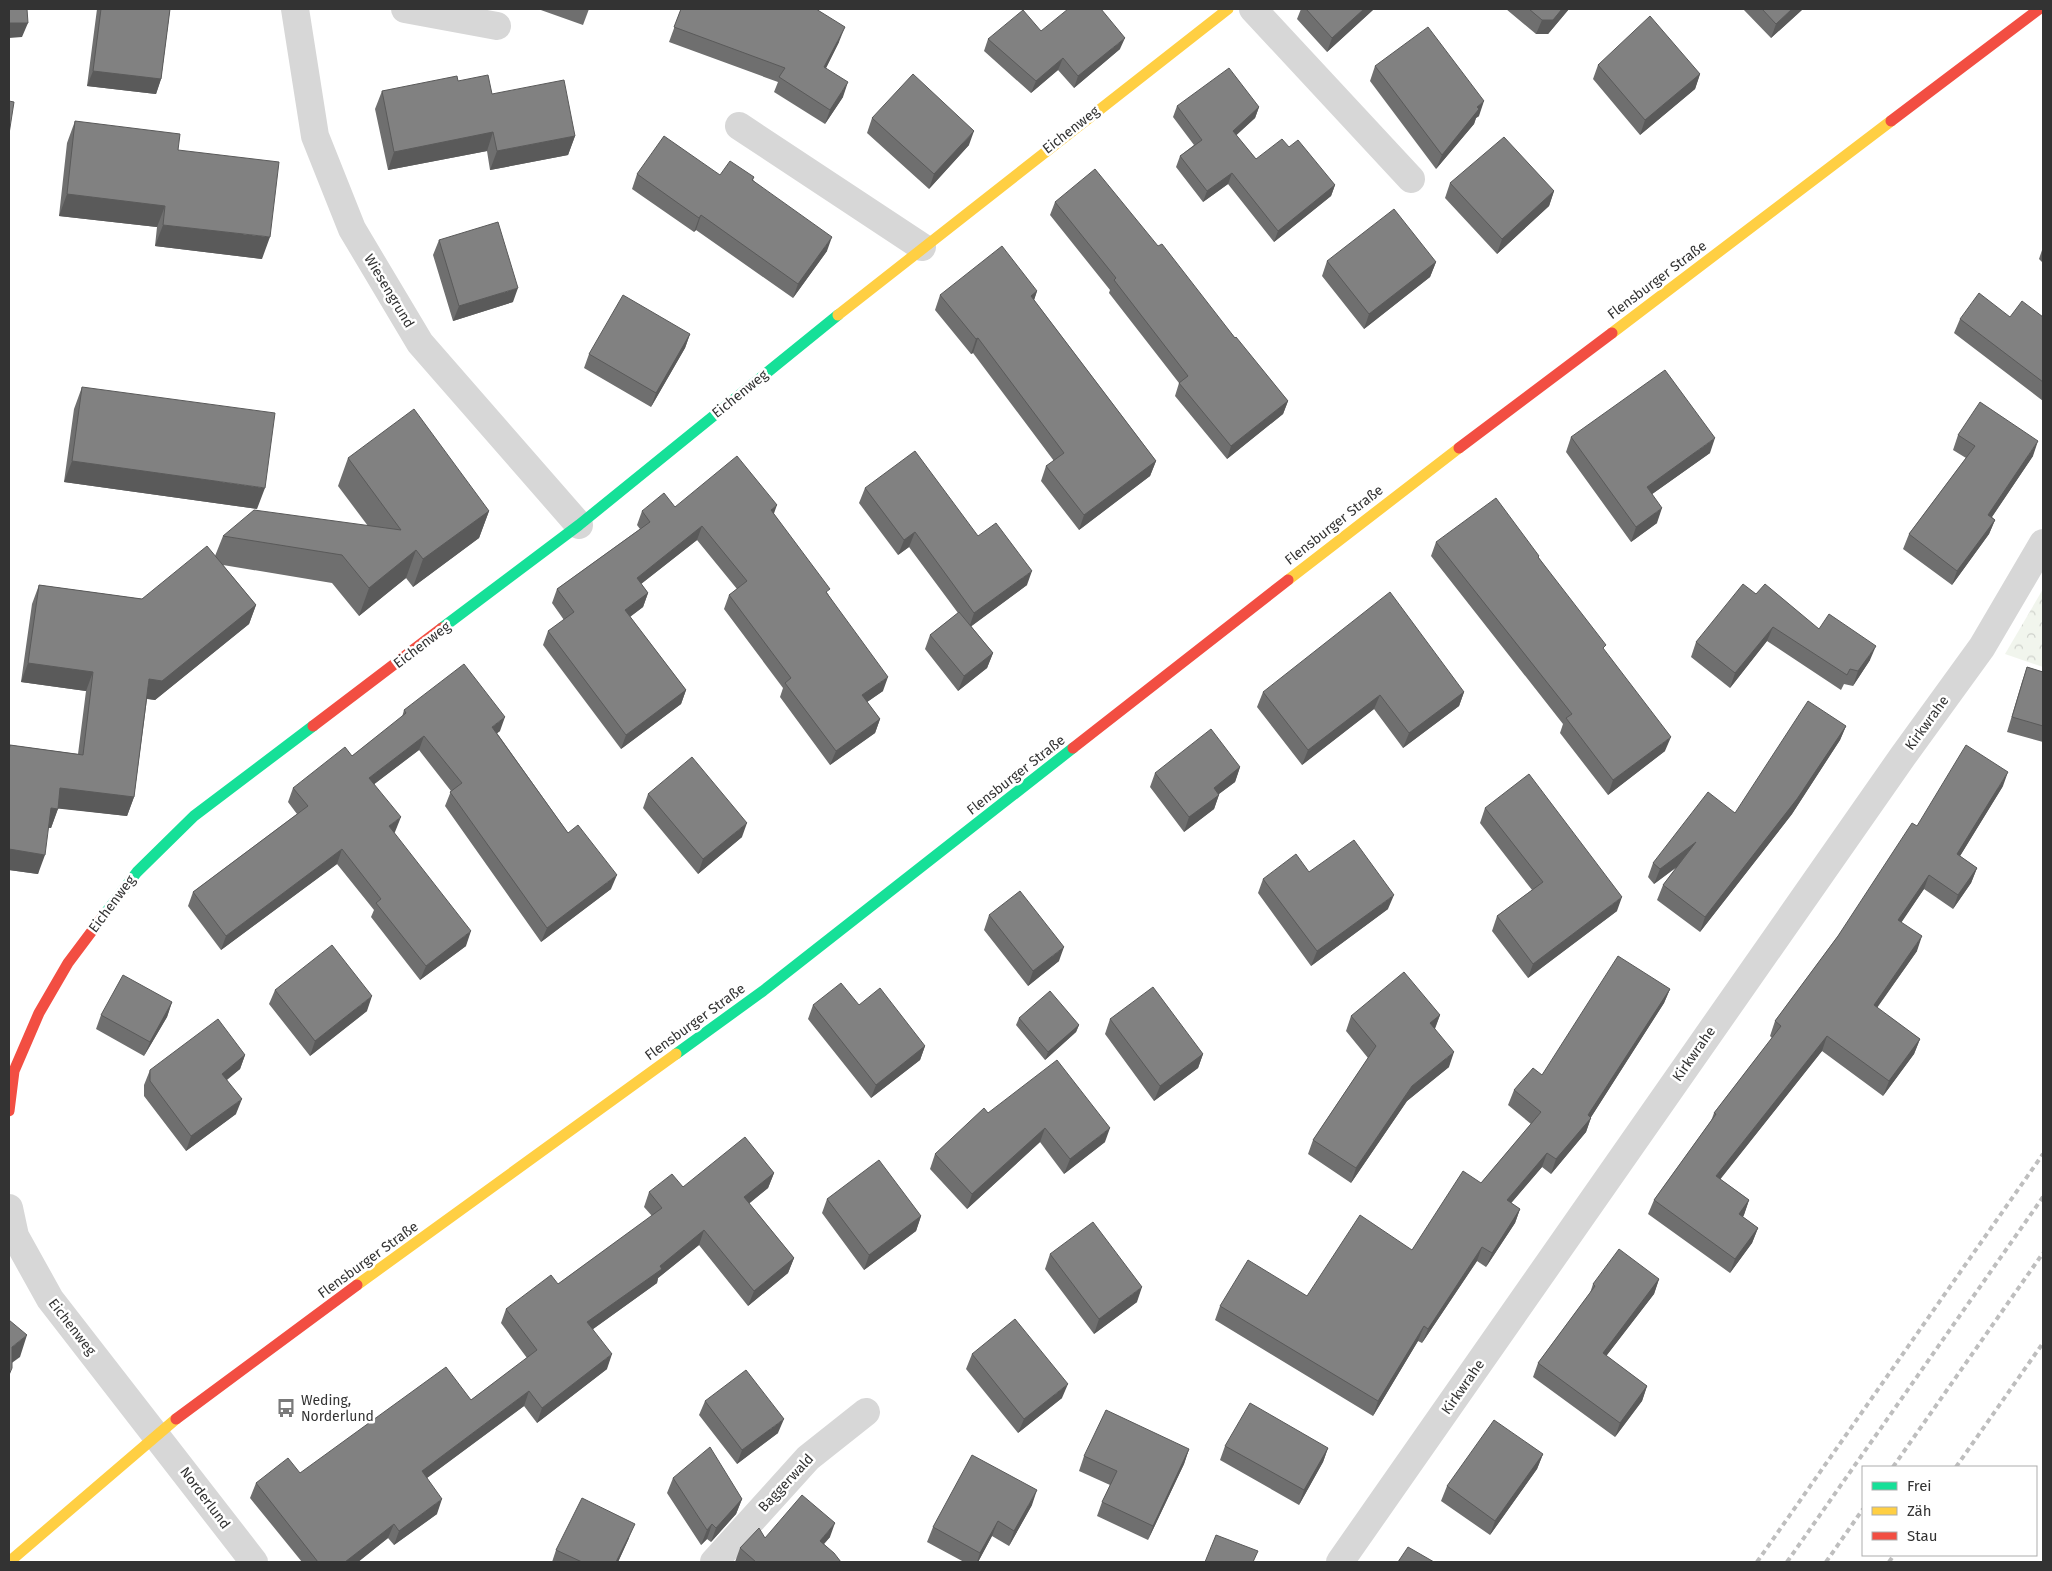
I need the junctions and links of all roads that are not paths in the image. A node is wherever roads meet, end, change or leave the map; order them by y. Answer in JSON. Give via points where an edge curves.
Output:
{"nodes":[{"id":1,"x":295,"y":9,"type":"edge"},
{"id":2,"x":405,"y":9,"type":"edge"},
{"id":3,"x":1253,"y":9,"type":"edge"},
{"id":4,"x":2039,"y":9,"type":"edge"},
{"id":5,"x":1220,"y":11,"type":"edge"},
{"id":6,"x":497,"y":26,"type":"dead end"},
{"id":7,"x":739,"y":126,"type":"dead end"},
{"id":8,"x":1411,"y":180,"type":"dead end"},
{"id":9,"x":922,"y":246,"type":"junction"},
{"id":10,"x":579,"y":525,"type":"junction"},
{"id":11,"x":2043,"y":543,"type":"edge"},
{"id":12,"x":9,"y":1111,"type":"edge"},
{"id":13,"x":9,"y":1208,"type":"edge"},
{"id":14,"x":866,"y":1412,"type":"dead end"},
{"id":15,"x":156,"y":1435,"type":"junction"},
{"id":16,"x":9,"y":1562,"type":"edge"},
{"id":17,"x":254,"y":1562,"type":"edge"},
{"id":18,"x":714,"y":1562,"type":"edge"},
{"id":19,"x":1340,"y":1562,"type":"edge"}],
"edges":[{"from":1,"to":10,"type":"street","name":"Wiesengrund","via":[[315,136],[352,229],[420,343]]},
{"from":2,"to":6,"type":"street"},
{"from":3,"to":8,"type":"street"},
{"from":4,"to":15,"type":"street","name":"Flensburger Straße","via":[[1376,512],[763,991],[231,1377]]},
{"from":5,"to":9,"type":"street","name":"Eichenweg"},
{"from":7,"to":9,"type":"street"},
{"from":9,"to":10,"type":"street","name":"Eichenweg"},
{"from":10,"to":12,"type":"street","name":"Eichenweg","via":[[194,816],[137,872],[68,963],[39,1013],[14,1071]]},
{"from":11,"to":19,"type":"street","name":"Kirkwrahe","via":[[1982,647]]},
{"from":13,"to":15,"type":"street","name":"Eichenweg","via":[[15,1236],[50,1300]]},
{"from":14,"to":18,"type":"street","name":"Baggerwald","via":[[808,1458]]},
{"from":15,"to":16,"type":"street","name":"Flensburger Straße"},
{"from":15,"to":17,"type":"street","name":"Norderlund"}]}
